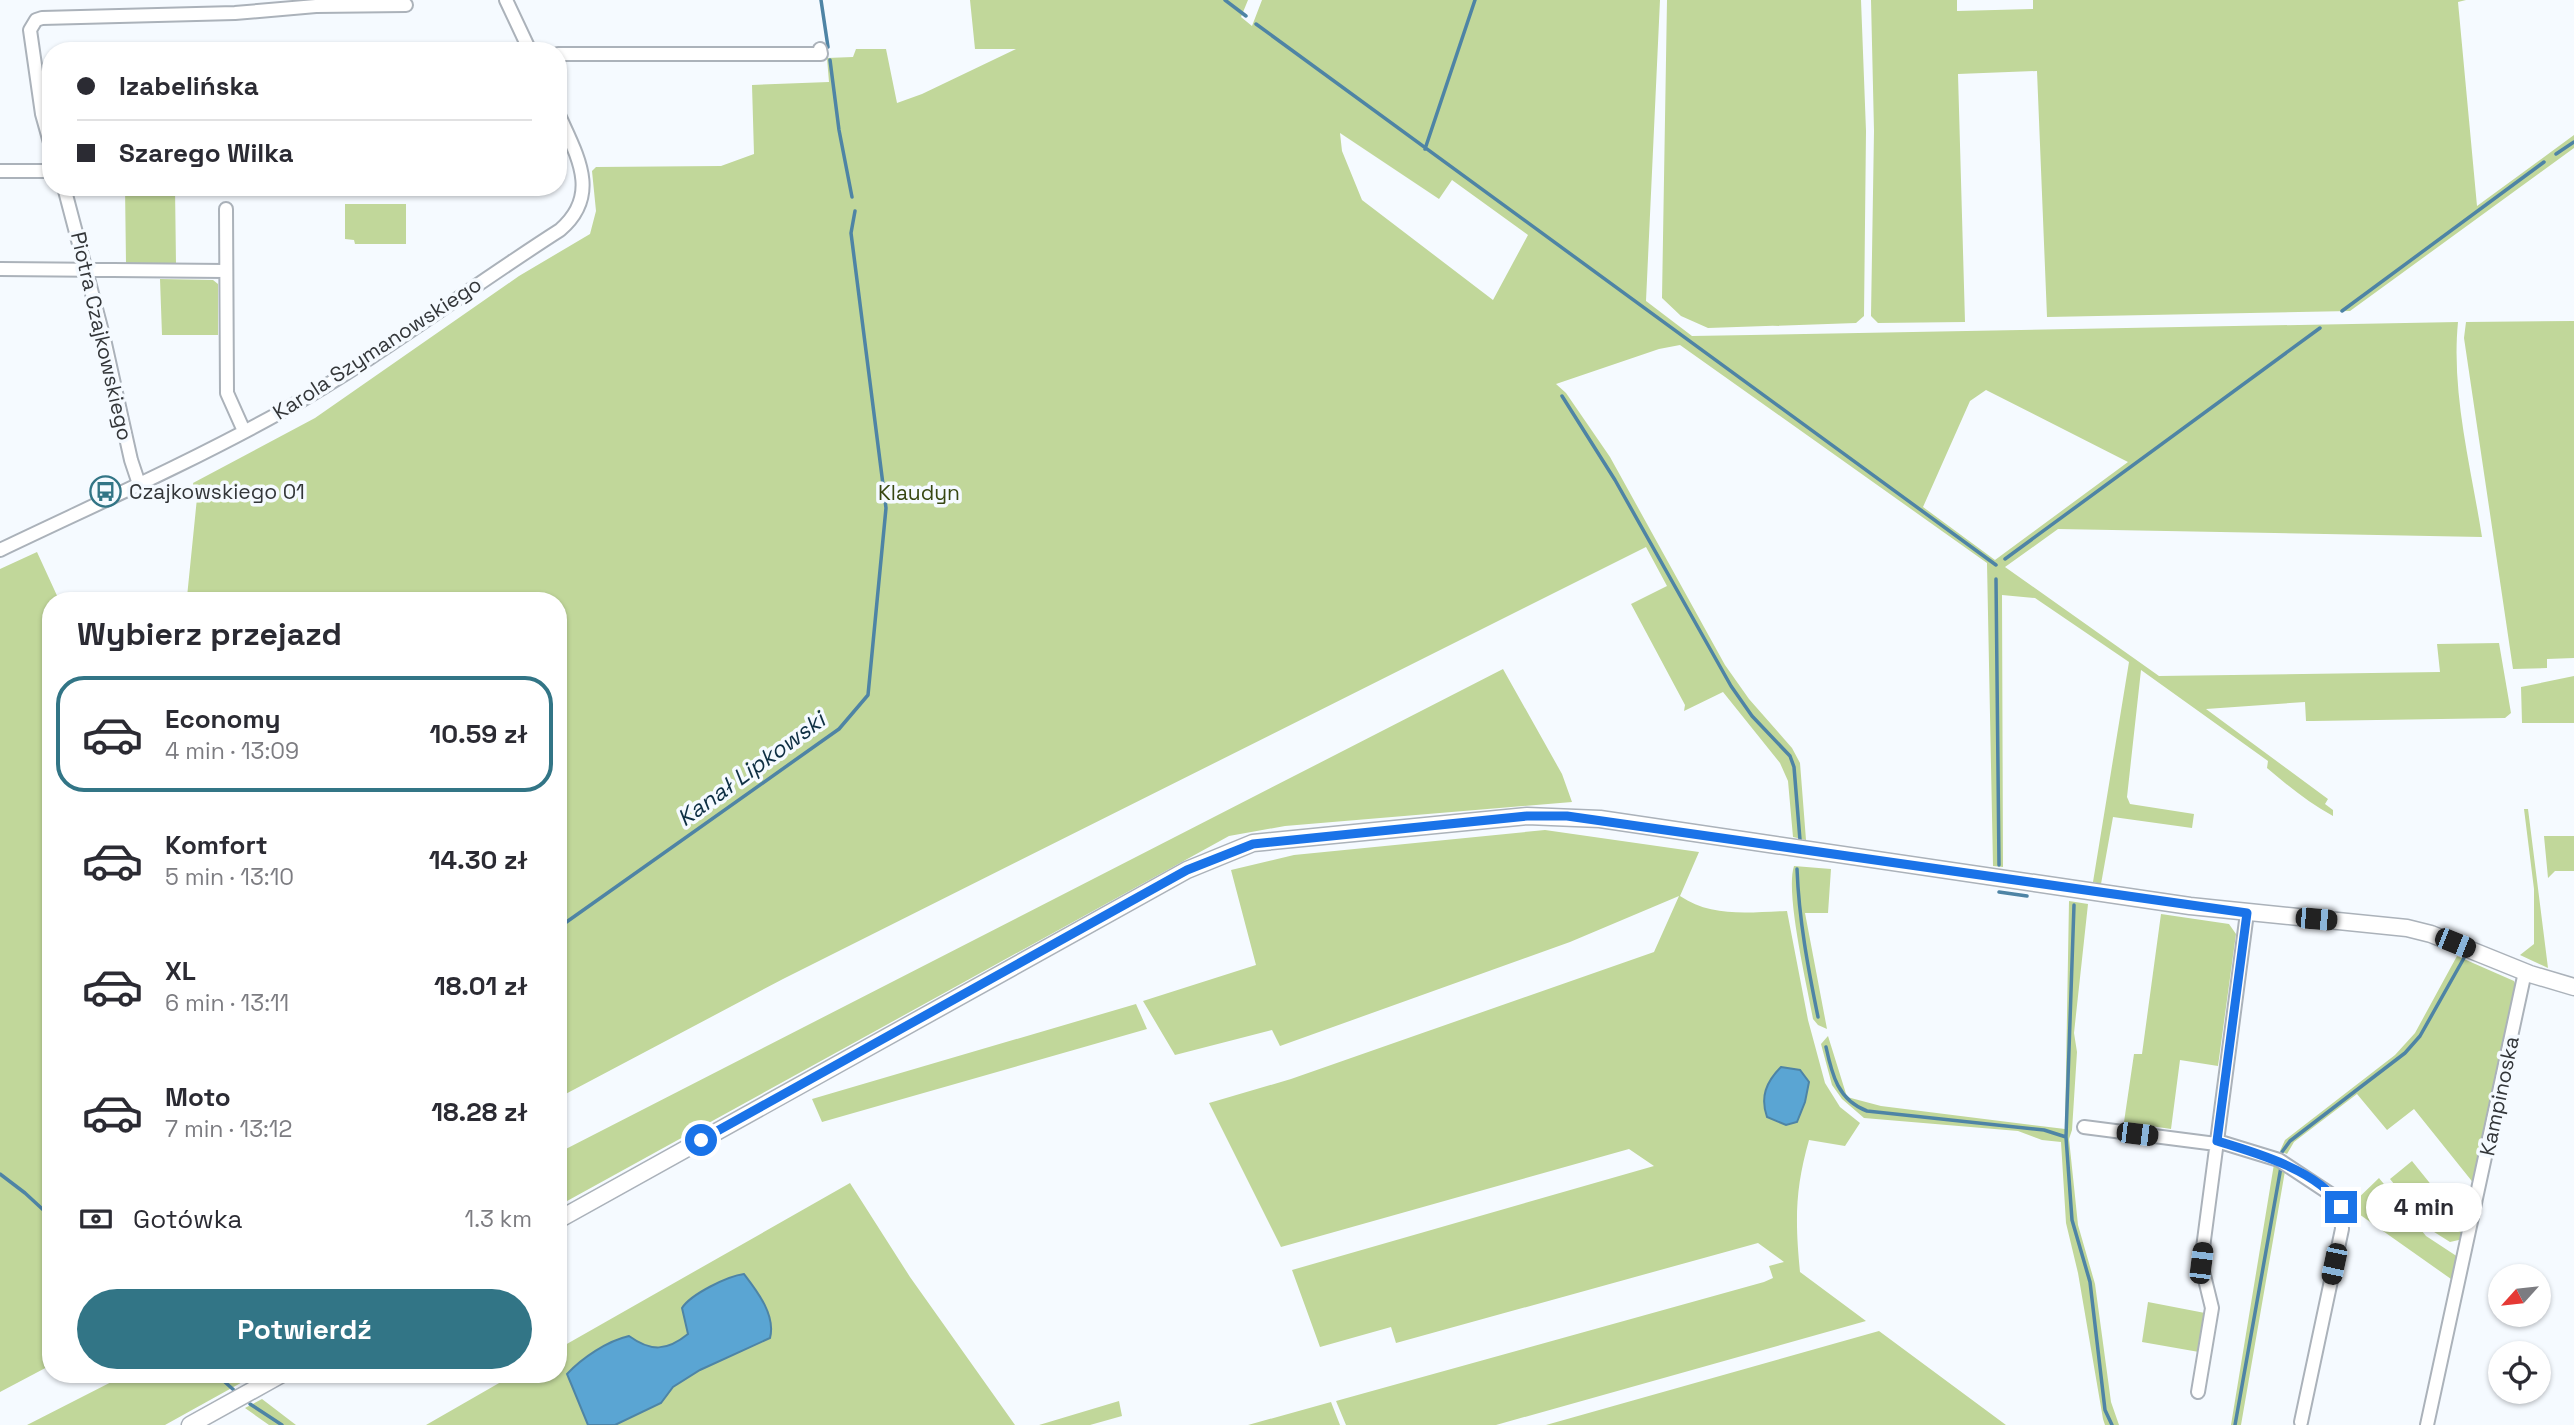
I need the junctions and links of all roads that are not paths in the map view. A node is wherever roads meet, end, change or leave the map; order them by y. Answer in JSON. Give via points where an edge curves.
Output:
{"nodes":[{"id":1,"x":506,"y":0,"type":"edge"},
{"id":2,"x":407,"y":5,"type":"dead end"},
{"id":3,"x":526,"y":42,"type":"edge"},
{"id":4,"x":820,"y":49,"type":"dead end"},
{"id":5,"x":567,"y":54,"type":"edge"},
{"id":6,"x":42,"y":75,"type":"edge"},
{"id":7,"x":567,"y":133,"type":"edge"},
{"id":8,"x":0,"y":171,"type":"edge"},
{"id":9,"x":42,"y":171,"type":"edge"},
{"id":10,"x":67,"y":196,"type":"edge"},
{"id":11,"x":226,"y":209,"type":"dead end"},
{"id":12,"x":0,"y":269,"type":"edge"},
{"id":13,"x":87,"y":269,"type":"junction"},
{"id":14,"x":226,"y":271,"type":"junction"},
{"id":15,"x":244,"y":431,"type":"junction"},
{"id":16,"x":139,"y":484,"type":"junction"},
{"id":17,"x":0,"y":550,"type":"edge"},
{"id":18,"x":2247,"y":913,"type":"junction"},
{"id":19,"x":2525,"y":972,"type":"junction"},
{"id":20,"x":2574,"y":987,"type":"edge"},
{"id":21,"x":2084,"y":1127,"type":"dead end"},
{"id":22,"x":2217,"y":1142,"type":"junction"},
{"id":23,"x":567,"y":1215,"type":"edge"},
{"id":24,"x":266,"y":1383,"type":"edge"},
{"id":25,"x":2198,"y":1392,"type":"dead end"},
{"id":26,"x":2301,"y":1422,"type":"dead end"},
{"id":27,"x":190,"y":1425,"type":"edge"},
{"id":28,"x":2427,"y":1425,"type":"edge"}],
"edges":[{"from":1,"to":3,"type":"street"},
{"from":2,"to":6,"type":"street","via":[[47,17],[36,20],[30,30]]},
{"from":4,"to":5,"type":"street","via":[[821,54]]},
{"from":7,"to":15,"type":"street","name":"Karola Szymanowskiego","via":[[583,180],[579,205],[570,221],[354,369]]},
{"from":8,"to":9,"type":"street"},
{"from":10,"to":13,"type":"street","name":"Piotra Czajkowskiego"},
{"from":11,"to":14,"type":"street"},
{"from":12,"to":13,"type":"street"},
{"from":13,"to":14,"type":"street"},
{"from":13,"to":16,"type":"street","name":"Piotra Czajkowskiego"},
{"from":14,"to":15,"type":"street","via":[[227,393]]},
{"from":15,"to":16,"type":"street","name":"Karola Szymanowskiego"},
{"from":16,"to":17,"type":"street","name":"Karola Szymanowskiego"},
{"from":18,"to":19,"type":"street","via":[[2421,930]]},
{"from":18,"to":22,"type":"street"},
{"from":18,"to":23,"type":"street","via":[[1567,816],[1527,816],[1253,844],[1187,870]]},
{"from":19,"to":20,"type":"street"},
{"from":19,"to":28,"type":"street","name":"Kampinoska"},
{"from":21,"to":22,"type":"street"},
{"from":22,"to":25,"type":"street","via":[[2201,1263],[2213,1308]]},
{"from":22,"to":26,"type":"street","via":[[2279,1160],[2332,1195],[2341,1207],[2342,1229]]},
{"from":24,"to":27,"type":"street"}]}
